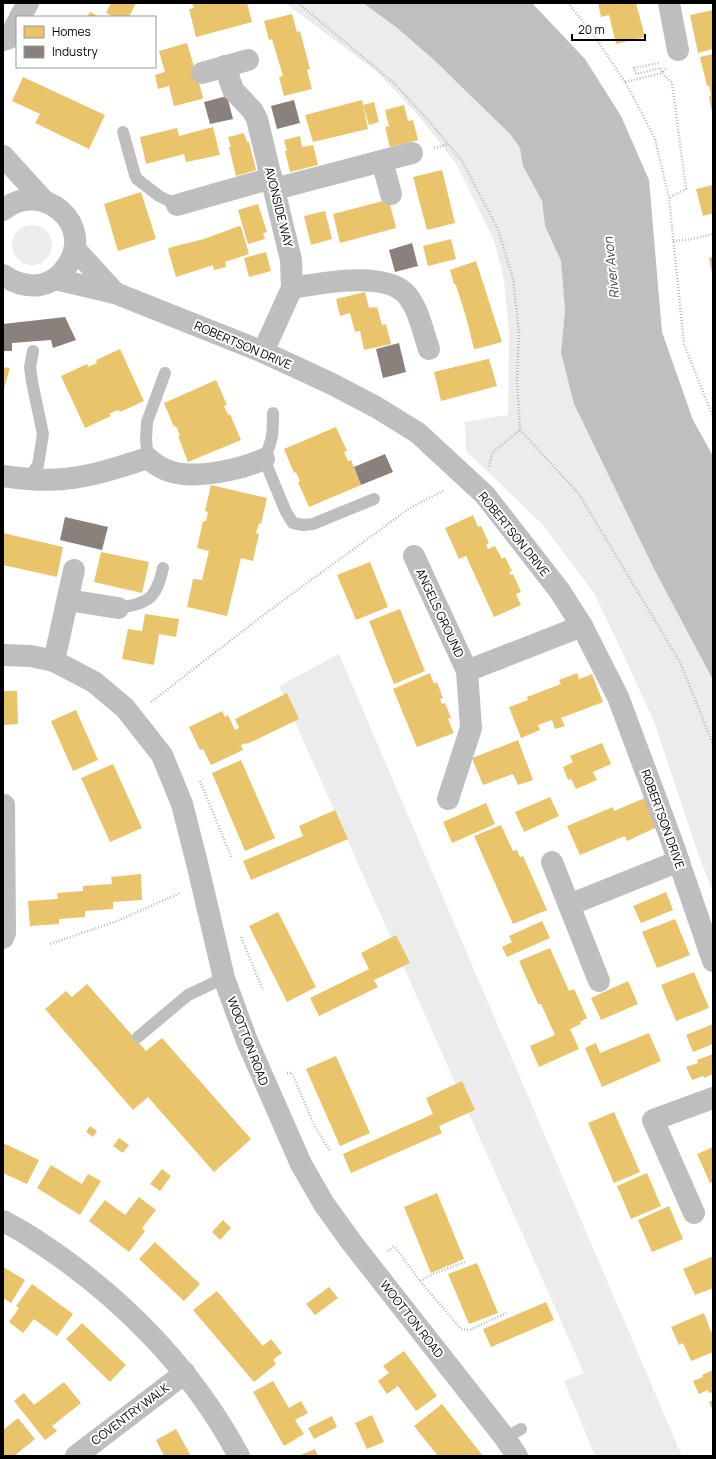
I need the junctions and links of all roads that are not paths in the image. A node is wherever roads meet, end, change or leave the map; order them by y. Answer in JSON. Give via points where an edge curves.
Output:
{"nodes":[{"id":1,"x":28,"y":3,"type":"edge"},
{"id":2,"x":669,"y":3,"type":"edge"},
{"id":3,"x":21,"y":16,"type":"edge"},
{"id":4,"x":16,"y":25,"type":"edge"},
{"id":5,"x":3,"y":40,"type":"edge"},
{"id":6,"x":678,"y":50,"type":"road end"},
{"id":7,"x":248,"y":60,"type":"dead end"},
{"id":8,"x":224,"y":66,"type":"junction"},
{"id":9,"x":202,"y":73,"type":"dead end"},
{"id":10,"x":123,"y":132,"type":"dead end"},
{"id":11,"x":412,"y":153,"type":"dead end"},
{"id":12,"x":3,"y":156,"type":"edge"},
{"id":13,"x":382,"y":161,"type":"junction"},
{"id":14,"x":273,"y":184,"type":"junction"},
{"id":15,"x":391,"y":194,"type":"dead end"},
{"id":16,"x":44,"y":200,"type":"junction"},
{"id":17,"x":176,"y":205,"type":"joint"},
{"id":18,"x":3,"y":210,"type":"edge"},
{"id":19,"x":75,"y":249,"type":"junction"},
{"id":20,"x":55,"y":279,"type":"junction"},
{"id":21,"x":9,"y":282,"type":"edge"},
{"id":22,"x":292,"y":288,"type":"junction"},
{"id":23,"x":115,"y":293,"type":"junction"},
{"id":24,"x":429,"y":349,"type":"dead end"},
{"id":25,"x":32,"y":351,"type":"dead end"},
{"id":26,"x":263,"y":352,"type":"junction"},
{"id":27,"x":165,"y":373,"type":"dead end"},
{"id":28,"x":273,"y":413,"type":"dead end"},
{"id":29,"x":148,"y":458,"type":"junction"},
{"id":30,"x":264,"y":459,"type":"junction"},
{"id":31,"x":3,"y":476,"type":"edge"},
{"id":32,"x":28,"y":479,"type":"junction"},
{"id":33,"x":374,"y":499,"type":"dead end"},
{"id":34,"x":414,"y":556,"type":"dead end"},
{"id":35,"x":163,"y":568,"type":"dead end"},
{"id":36,"x":74,"y":570,"type":"dead end"},
{"id":37,"x":68,"y":600,"type":"junction"},
{"id":38,"x":118,"y":608,"type":"joint"},
{"id":39,"x":582,"y":626,"type":"junction"},
{"id":40,"x":3,"y":655,"type":"edge"},
{"id":41,"x":54,"y":661,"type":"junction"},
{"id":42,"x":467,"y":671,"type":"junction"},
{"id":43,"x":448,"y":799,"type":"dead end"},
{"id":44,"x":4,"y":805,"type":"dead end"},
{"id":45,"x":679,"y":861,"type":"junction"},
{"id":46,"x":552,"y":862,"type":"dead end"},
{"id":47,"x":569,"y":905,"type":"junction"},
{"id":48,"x":3,"y":938,"type":"edge"},
{"id":49,"x":713,"y":961,"type":"edge"},
{"id":50,"x":224,"y":978,"type":"junction"},
{"id":51,"x":599,"y":981,"type":"dead end"},
{"id":52,"x":138,"y":1037,"type":"dead end"},
{"id":53,"x":713,"y":1098,"type":"edge"},
{"id":54,"x":694,"y":1213,"type":"dead end"},
{"id":55,"x":3,"y":1220,"type":"edge"},
{"id":56,"x":185,"y":1373,"type":"junction"},
{"id":57,"x":514,"y":1441,"type":"edge"},
{"id":58,"x":76,"y":1456,"type":"edge"},
{"id":59,"x":239,"y":1456,"type":"edge"}],
"edges":[{"from":1,"to":3,"type":"street"},
{"from":2,"to":6,"type":"street"},
{"from":4,"to":5,"type":"street","via":[[8,38]]},
{"from":7,"to":8,"type":"street"},
{"from":8,"to":9,"type":"street"},
{"from":8,"to":14,"type":"street","name":"AVONSIDE WAY","via":[[233,90],[255,114]]},
{"from":10,"to":17,"type":"lane","via":[[137,179]]},
{"from":11,"to":13,"type":"street"},
{"from":12,"to":16,"type":"street"},
{"from":13,"to":14,"type":"street"},
{"from":13,"to":15,"type":"street"},
{"from":14,"to":17,"type":"street"},
{"from":14,"to":22,"type":"street","name":"AVONSIDE WAY","via":[[291,260]]},
{"from":16,"to":18,"type":"street","via":[[20,200]]},
{"from":16,"to":19,"type":"street","via":[[65,214],[72,225]]},
{"from":19,"to":20,"type":"street","via":[[71,261]]},
{"from":19,"to":23,"type":"street","name":"ROBERTSON DRIVE"},
{"from":20,"to":21,"type":"street","via":[[32,286]]},
{"from":20,"to":23,"type":"street","name":"ROBERTSON DRIVE"},
{"from":22,"to":24,"type":"street","via":[[336,281],[383,281],[408,296]]},
{"from":22,"to":26,"type":"street","name":"AVONSIDE WAY"},
{"from":23,"to":26,"type":"street","name":"ROBERTSON DRIVE"},
{"from":25,"to":32,"type":"lane","via":[[30,367],[43,434],[38,465]]},
{"from":26,"to":39,"type":"street","name":"ROBERTSON DRIVE","via":[[330,383],[418,433],[485,495],[559,590]]},
{"from":27,"to":29,"type":"lane","via":[[147,422]]},
{"from":28,"to":30,"type":"lane","via":[[271,444]]},
{"from":29,"to":30,"type":"street","via":[[158,467],[193,474],[237,469]]},
{"from":29,"to":32,"type":"street","via":[[108,471],[64,479]]},
{"from":30,"to":33,"type":"lane","via":[[286,512],[294,523],[313,524]]},
{"from":31,"to":32,"type":"street"},
{"from":34,"to":42,"type":"street","name":"ANGELS GROUND"},
{"from":35,"to":38,"type":"lane","via":[[155,594],[134,606]]},
{"from":36,"to":37,"type":"street"},
{"from":37,"to":38,"type":"street"},
{"from":37,"to":41,"type":"street"},
{"from":39,"to":42,"type":"street","name":"ANGELS GROUND"},
{"from":39,"to":45,"type":"street","name":"ROBERTSON DRIVE","via":[[618,697]]},
{"from":40,"to":41,"type":"street","name":"WOOTTON ROAD","via":[[31,656]]},
{"from":41,"to":50,"type":"street","name":"WOOTTON ROAD","via":[[94,682],[125,708],[162,755],[182,804]]},
{"from":42,"to":43,"type":"street","name":"ANGELS GROUND","via":[[471,728]]},
{"from":44,"to":48,"type":"street"},
{"from":45,"to":47,"type":"street"},
{"from":45,"to":49,"type":"street","name":"ROBERTSON DRIVE"},
{"from":46,"to":47,"type":"street"},
{"from":47,"to":51,"type":"street"},
{"from":50,"to":52,"type":"lane","via":[[188,995]]},
{"from":50,"to":57,"type":"street","name":"WOOTTON ROAD","via":[[246,1041],[301,1164],[324,1204],[369,1264]]},
{"from":53,"to":54,"type":"street","via":[[653,1120]]},
{"from":55,"to":56,"type":"street","via":[[37,1240],[100,1287],[153,1337]]},
{"from":56,"to":58,"type":"street","name":"COVENTRY WALK"},
{"from":56,"to":59,"type":"street","via":[[215,1415]]}]}
